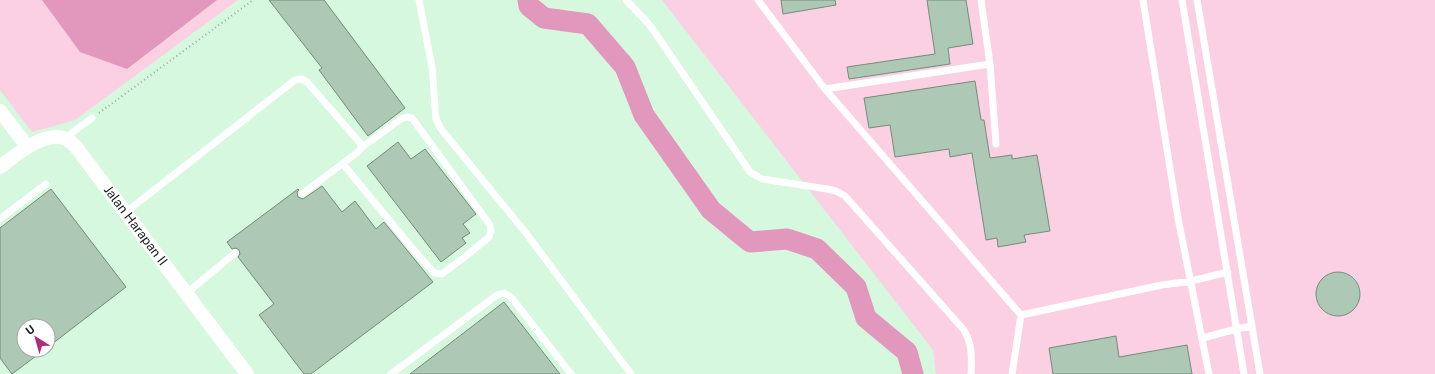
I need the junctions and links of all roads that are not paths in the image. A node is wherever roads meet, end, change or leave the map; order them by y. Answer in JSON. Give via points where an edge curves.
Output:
{"nodes":[{"id":1,"x":419,"y":0,"type":"edge"},
{"id":2,"x":626,"y":0,"type":"edge"},
{"id":3,"x":758,"y":0,"type":"edge"},
{"id":4,"x":981,"y":0,"type":"edge"},
{"id":5,"x":1143,"y":0,"type":"edge"},
{"id":6,"x":1182,"y":0,"type":"edge"},
{"id":7,"x":1197,"y":0,"type":"edge"},
{"id":8,"x":990,"y":64,"type":"junction"},
{"id":9,"x":825,"y":89,"type":"junction"},
{"id":10,"x":0,"y":111,"type":"edge"},
{"id":11,"x":92,"y":118,"type":"road end"},
{"id":12,"x":65,"y":138,"type":"junction"},
{"id":13,"x":996,"y":144,"type":"dead end"},
{"id":14,"x":27,"y":146,"type":"junction"},
{"id":15,"x":361,"y":148,"type":"junction"},
{"id":16,"x":343,"y":164,"type":"junction"},
{"id":17,"x":0,"y":167,"type":"edge"},
{"id":18,"x":46,"y":184,"type":"dead end"},
{"id":19,"x":302,"y":194,"type":"dead end"},
{"id":20,"x":126,"y":212,"type":"junction"},
{"id":21,"x":0,"y":220,"type":"edge"},
{"id":22,"x":235,"y":252,"type":"dead end"},
{"id":23,"x":1228,"y":272,"type":"junction"},
{"id":24,"x":1191,"y":281,"type":"junction"},
{"id":25,"x":187,"y":293,"type":"junction"},
{"id":26,"x":1020,"y":315,"type":"junction"},
{"id":27,"x":1252,"y":326,"type":"junction"},
{"id":28,"x":1236,"y":329,"type":"junction"},
{"id":29,"x":1203,"y":338,"type":"junction"},
{"id":30,"x":248,"y":374,"type":"edge"},
{"id":31,"x":391,"y":374,"type":"edge"},
{"id":32,"x":571,"y":374,"type":"edge"},
{"id":33,"x":631,"y":374,"type":"edge"},
{"id":34,"x":971,"y":374,"type":"edge"},
{"id":35,"x":1012,"y":374,"type":"edge"},
{"id":36,"x":1209,"y":374,"type":"edge"},
{"id":37,"x":1244,"y":374,"type":"edge"},
{"id":38,"x":1260,"y":374,"type":"edge"}],
"edges":[{"from":1,"to":33,"type":"lane","via":[[432,67],[436,119],[441,129],[526,233]]},
{"from":2,"to":34,"type":"lane","via":[[654,31],[750,172],[762,179],[827,189],[845,196],[964,330],[972,354]]},
{"from":3,"to":9,"type":"lane"},
{"from":4,"to":8,"type":"lane"},
{"from":5,"to":24,"type":"lane","via":[[1178,218]]},
{"from":6,"to":23,"type":"lane"},
{"from":7,"to":27,"type":"lane"},
{"from":8,"to":9,"type":"lane"},
{"from":8,"to":13,"type":"lane"},
{"from":9,"to":26,"type":"lane"},
{"from":10,"to":14,"type":"street"},
{"from":11,"to":12,"type":"lane"},
{"from":12,"to":14,"type":"street","via":[[45,139]]},
{"from":12,"to":20,"type":"street","name":"Jalan Harapan II","via":[[76,147]]},
{"from":14,"to":17,"type":"street"},
{"from":15,"to":16,"type":"lane"},
{"from":15,"to":16,"type":"lane","via":[[401,119],[412,118],[490,225],[489,237],[442,274],[434,273]]},
{"from":15,"to":20,"type":"lane","via":[[307,82],[302,79],[295,80]]},
{"from":16,"to":19,"type":"lane"},
{"from":18,"to":21,"type":"lane"},
{"from":20,"to":25,"type":"street","name":"Jalan Harapan II"},
{"from":22,"to":25,"type":"lane"},
{"from":23,"to":24,"type":"lane"},
{"from":23,"to":28,"type":"lane"},
{"from":24,"to":26,"type":"lane"},
{"from":24,"to":29,"type":"lane"},
{"from":25,"to":30,"type":"street","name":"Jalan Harapan II"},
{"from":26,"to":35,"type":"lane"},
{"from":27,"to":28,"type":"lane"},
{"from":27,"to":38,"type":"lane"},
{"from":28,"to":29,"type":"lane"},
{"from":28,"to":37,"type":"lane"},
{"from":29,"to":36,"type":"lane"},
{"from":31,"to":32,"type":"lane","via":[[496,294],[504,293],[511,297]]}]}
